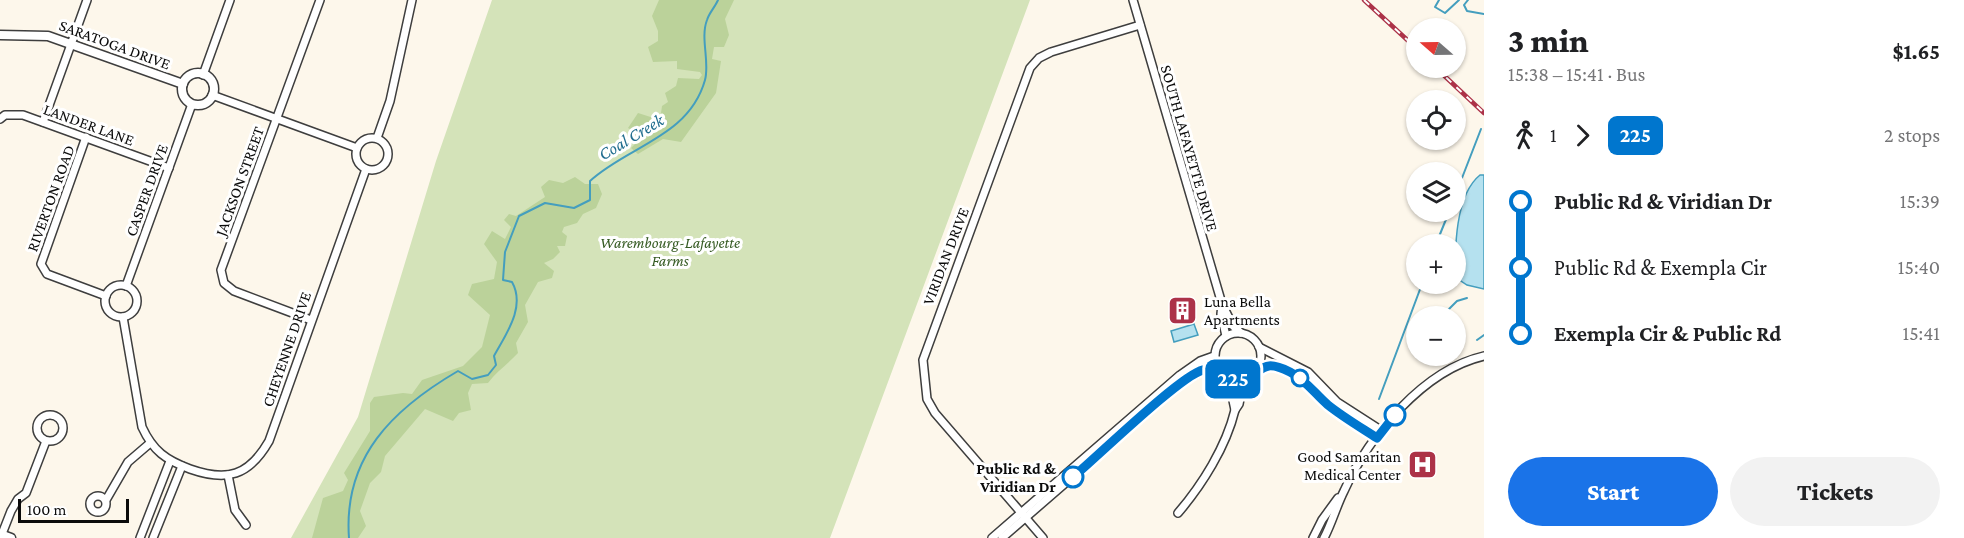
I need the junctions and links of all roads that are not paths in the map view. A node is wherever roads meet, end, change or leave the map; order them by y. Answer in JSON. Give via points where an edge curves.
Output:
{"nodes":[{"id":1,"x":87,"y":0,"type":"edge"},
{"id":2,"x":230,"y":0,"type":"edge"},
{"id":3,"x":320,"y":0,"type":"edge"},
{"id":4,"x":412,"y":0,"type":"edge"},
{"id":5,"x":1133,"y":0,"type":"edge"},
{"id":6,"x":1140,"y":25,"type":"junction"},
{"id":7,"x":0,"y":34,"type":"edge"},
{"id":8,"x":71,"y":43,"type":"junction"},
{"id":9,"x":203,"y":75,"type":"junction"},
{"id":10,"x":183,"y":84,"type":"junction"},
{"id":11,"x":212,"y":95,"type":"junction"},
{"id":12,"x":192,"y":104,"type":"junction"},
{"id":13,"x":0,"y":118,"type":"edge"},
{"id":14,"x":276,"y":118,"type":"junction"},
{"id":15,"x":43,"y":122,"type":"junction"},
{"id":16,"x":86,"y":137,"type":"junction"},
{"id":17,"x":377,"y":138,"type":"junction"},
{"id":18,"x":357,"y":148,"type":"junction"},
{"id":19,"x":169,"y":168,"type":"junction"},
{"id":20,"x":366,"y":169,"type":"junction"},
{"id":21,"x":126,"y":286,"type":"junction"},
{"id":22,"x":106,"y":296,"type":"junction"},
{"id":23,"x":1222,"y":304,"type":"junction"},
{"id":24,"x":123,"y":317,"type":"junction"},
{"id":25,"x":310,"y":320,"type":"junction"},
{"id":26,"x":1241,"y":333,"type":"junction"},
{"id":27,"x":1226,"y":336,"type":"junction"},
{"id":28,"x":1259,"y":347,"type":"junction"},
{"id":29,"x":1215,"y":356,"type":"junction"},
{"id":30,"x":1484,"y":356,"type":"edge"},
{"id":31,"x":1257,"y":369,"type":"junction"},
{"id":32,"x":1219,"y":370,"type":"junction"},
{"id":33,"x":1228,"y":377,"type":"junction"},
{"id":34,"x":1244,"y":379,"type":"junction"},
{"id":35,"x":1234,"y":410,"type":"junction"},
{"id":36,"x":1382,"y":431,"type":"junction"},
{"id":37,"x":1377,"y":438,"type":"junction"},
{"id":38,"x":46,"y":441,"type":"dead end"},
{"id":39,"x":149,"y":444,"type":"junction"},
{"id":40,"x":170,"y":461,"type":"junction"},
{"id":41,"x":182,"y":466,"type":"junction"},
{"id":42,"x":228,"y":475,"type":"junction"},
{"id":43,"x":1343,"y":491,"type":"junction"},
{"id":44,"x":106,"y":500,"type":"dead end"},
{"id":45,"x":1178,"y":513,"type":"dead end"},
{"id":46,"x":1023,"y":515,"type":"junction"},
{"id":47,"x":246,"y":525,"type":"dead end"},
{"id":48,"x":1,"y":534,"type":"edge"},
{"id":49,"x":11,"y":538,"type":"edge"},
{"id":50,"x":140,"y":538,"type":"edge"},
{"id":51,"x":153,"y":538,"type":"edge"},
{"id":52,"x":992,"y":538,"type":"edge"},
{"id":53,"x":1002,"y":538,"type":"edge"},
{"id":54,"x":1043,"y":538,"type":"edge"},
{"id":55,"x":1313,"y":538,"type":"edge"},
{"id":56,"x":1324,"y":538,"type":"edge"}],
"edges":[{"from":1,"to":8,"type":"street"},
{"from":2,"to":9,"type":"street"},
{"from":3,"to":14,"type":"street","name":"JACKSON STREET"},
{"from":4,"to":17,"type":"street","via":[[390,101]]},
{"from":5,"to":6,"type":"street","name":"SOUTH LAFAYETTE DRIVE"},
{"from":6,"to":23,"type":"street","name":"SOUTH LAFAYETTE DRIVE"},
{"from":6,"to":46,"type":"street","name":"VIRIDAN DRIVE","via":[[1051,52],[1030,68],[922,360],[927,399],[935,413]]},
{"from":7,"to":8,"type":"street","name":"SARATOGA DRIVE","via":[[33,34]]},
{"from":8,"to":10,"type":"street","name":"SARATOGA DRIVE"},
{"from":8,"to":15,"type":"street"},
{"from":9,"to":10,"type":"street","via":[[189,76]]},
{"from":9,"to":11,"type":"street","via":[[212,83]]},
{"from":10,"to":12,"type":"street","via":[[184,98]]},
{"from":11,"to":12,"type":"street","via":[[202,104]]},
{"from":11,"to":14,"type":"street"},
{"from":12,"to":19,"type":"street","name":"CASPER DRIVE"},
{"from":13,"to":15,"type":"street","name":"LANDER LANE","via":[[15,114]]},
{"from":14,"to":18,"type":"street"},
{"from":14,"to":25,"type":"street","name":"JACKSON STREET","via":[[221,270],[224,283],[234,291]]},
{"from":15,"to":16,"type":"street","name":"LANDER LANE"},
{"from":16,"to":19,"type":"street","name":"LANDER LANE"},
{"from":16,"to":22,"type":"street","name":"RIVERTON ROAD","via":[[41,262],[47,274]]},
{"from":17,"to":18,"type":"street","via":[[363,140]]},
{"from":17,"to":20,"type":"street","via":[[387,147],[386,161],[376,170]]},
{"from":18,"to":20,"type":"street","via":[[357,160]]},
{"from":19,"to":21,"type":"street","name":"CASPER DRIVE"},
{"from":20,"to":25,"type":"street","name":"CHEYENNE DRIVE"},
{"from":21,"to":22,"type":"street","via":[[116,286]]},
{"from":21,"to":24,"type":"street","via":[[133,291],[136,304]]},
{"from":22,"to":24,"type":"street","via":[[107,310]]},
{"from":23,"to":26,"type":"street","name":"SOUTH LAFAYETTE DRIVE"},
{"from":23,"to":27,"type":"street","name":"SOUTH LAFAYETTE DRIVE"},
{"from":24,"to":39,"type":"street","via":[[142,427]]},
{"from":25,"to":42,"type":"street","name":"CHEYENNE DRIVE","via":[[269,441],[250,466]]},
{"from":26,"to":27,"type":"street"},
{"from":26,"to":28,"type":"street"},
{"from":27,"to":29,"type":"street","via":[[1218,344]]},
{"from":28,"to":31,"type":"street"},
{"from":28,"to":36,"type":"street","via":[[1308,372],[1337,402]]},
{"from":29,"to":32,"type":"street"},
{"from":29,"to":46,"type":"street","via":[[1180,375]]},
{"from":30,"to":36,"type":"street","via":[[1435,378]]},
{"from":31,"to":34,"type":"street"},
{"from":31,"to":37,"type":"street","via":[[1271,366],[1292,373],[1326,403]]},
{"from":32,"to":33,"type":"street"},
{"from":32,"to":46,"type":"street","via":[[1204,370],[1190,376]]},
{"from":33,"to":34,"type":"street"},
{"from":33,"to":35,"type":"street"},
{"from":34,"to":35,"type":"street"},
{"from":35,"to":45,"type":"street","via":[[1220,448]]},
{"from":36,"to":37,"type":"street"},
{"from":37,"to":43,"type":"street"},
{"from":38,"to":48,"type":"street","via":[[26,492],[18,499]]},
{"from":39,"to":40,"type":"street"},
{"from":39,"to":44,"type":"street","via":[[128,462]]},
{"from":40,"to":41,"type":"street"},
{"from":40,"to":50,"type":"street"},
{"from":41,"to":42,"type":"street","via":[[207,475]]},
{"from":41,"to":51,"type":"street"},
{"from":42,"to":47,"type":"street","via":[[235,510]]},
{"from":43,"to":55,"type":"street"},
{"from":43,"to":56,"type":"street"},
{"from":46,"to":52,"type":"street"},
{"from":46,"to":53,"type":"street"},
{"from":46,"to":54,"type":"street","name":"VIRIDAN DRIVE"},
{"from":48,"to":49,"type":"street"}]}
